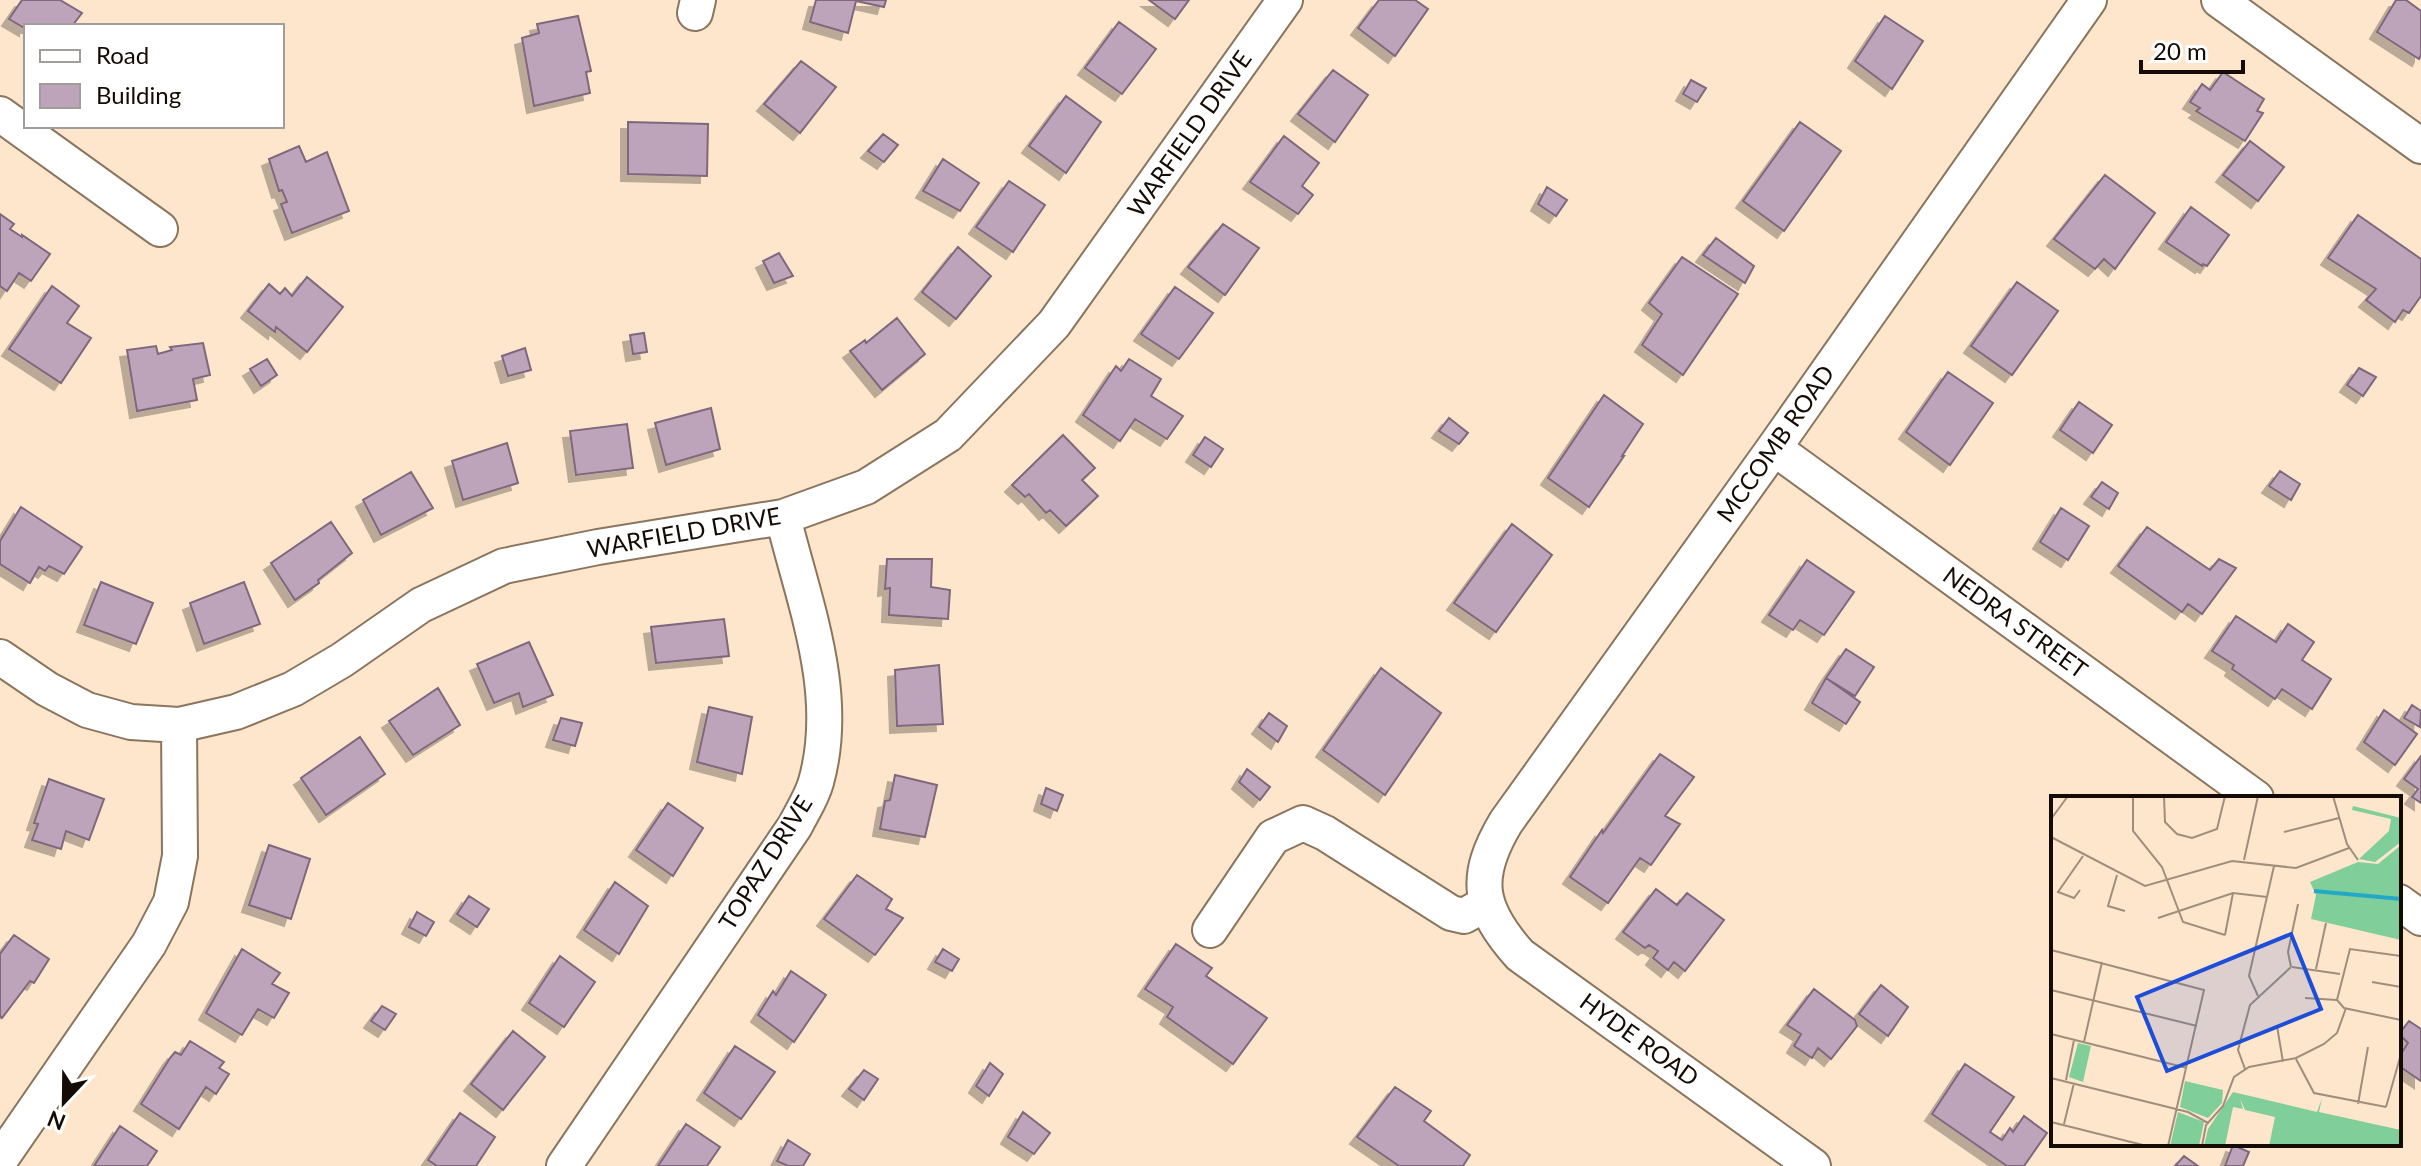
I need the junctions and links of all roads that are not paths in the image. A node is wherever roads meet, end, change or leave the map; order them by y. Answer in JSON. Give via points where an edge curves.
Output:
{"nodes":[{"id":1,"x":1285,"y":0,"type":"edge"},
{"id":2,"x":2089,"y":0,"type":"edge"},
{"id":3,"x":2219,"y":0,"type":"edge"},
{"id":4,"x":0,"y":114,"type":"edge"},
{"id":5,"x":2421,"y":146,"type":"edge"},
{"id":6,"x":160,"y":229,"type":"dead end"},
{"id":7,"x":1774,"y":448,"type":"junction"},
{"id":8,"x":783,"y":517,"type":"junction"},
{"id":9,"x":0,"y":657,"type":"edge"},
{"id":10,"x":179,"y":725,"type":"junction"},
{"id":11,"x":2253,"y":796,"type":"edge"},
{"id":12,"x":1486,"y":900,"type":"junction"},
{"id":13,"x":2401,"y":903,"type":"edge"},
{"id":14,"x":2421,"y":918,"type":"edge"},
{"id":15,"x":1210,"y":930,"type":"dead end"},
{"id":16,"x":0,"y":1160,"type":"edge"},
{"id":17,"x":564,"y":1166,"type":"edge"},
{"id":18,"x":1813,"y":1166,"type":"edge"}],
"edges":[{"from":1,"to":8,"type":"street","name":"WARFIELD DRIVE","via":[[1054,324],[948,435],[866,487]]},
{"from":2,"to":7,"type":"street","name":"MCCOMB ROAD"},
{"from":3,"to":5,"type":"street"},
{"from":4,"to":6,"type":"street"},
{"from":7,"to":11,"type":"street","name":"NEDRA STREET"},
{"from":7,"to":12,"type":"street","name":"MCCOMB ROAD","via":[[1495,839]]},
{"from":8,"to":10,"type":"street","name":"WARFIELD DRIVE","via":[[504,566],[421,605],[293,689],[236,712]]},
{"from":8,"to":17,"type":"street","name":"TOPAZ DRIVE","via":[[825,693],[815,784],[795,826]]},
{"from":9,"to":10,"type":"street","name":"WARFIELD DRIVE","via":[[87,710],[131,722]]},
{"from":10,"to":16,"type":"street","via":[[180,856],[171,902],[149,944]]},
{"from":12,"to":15,"type":"street","via":[[1464,916],[1451,913],[1303,823],[1273,837]]},
{"from":12,"to":18,"type":"street","name":"HYDE ROAD","via":[[1499,930],[1520,955]]},
{"from":13,"to":14,"type":"street"}]}
